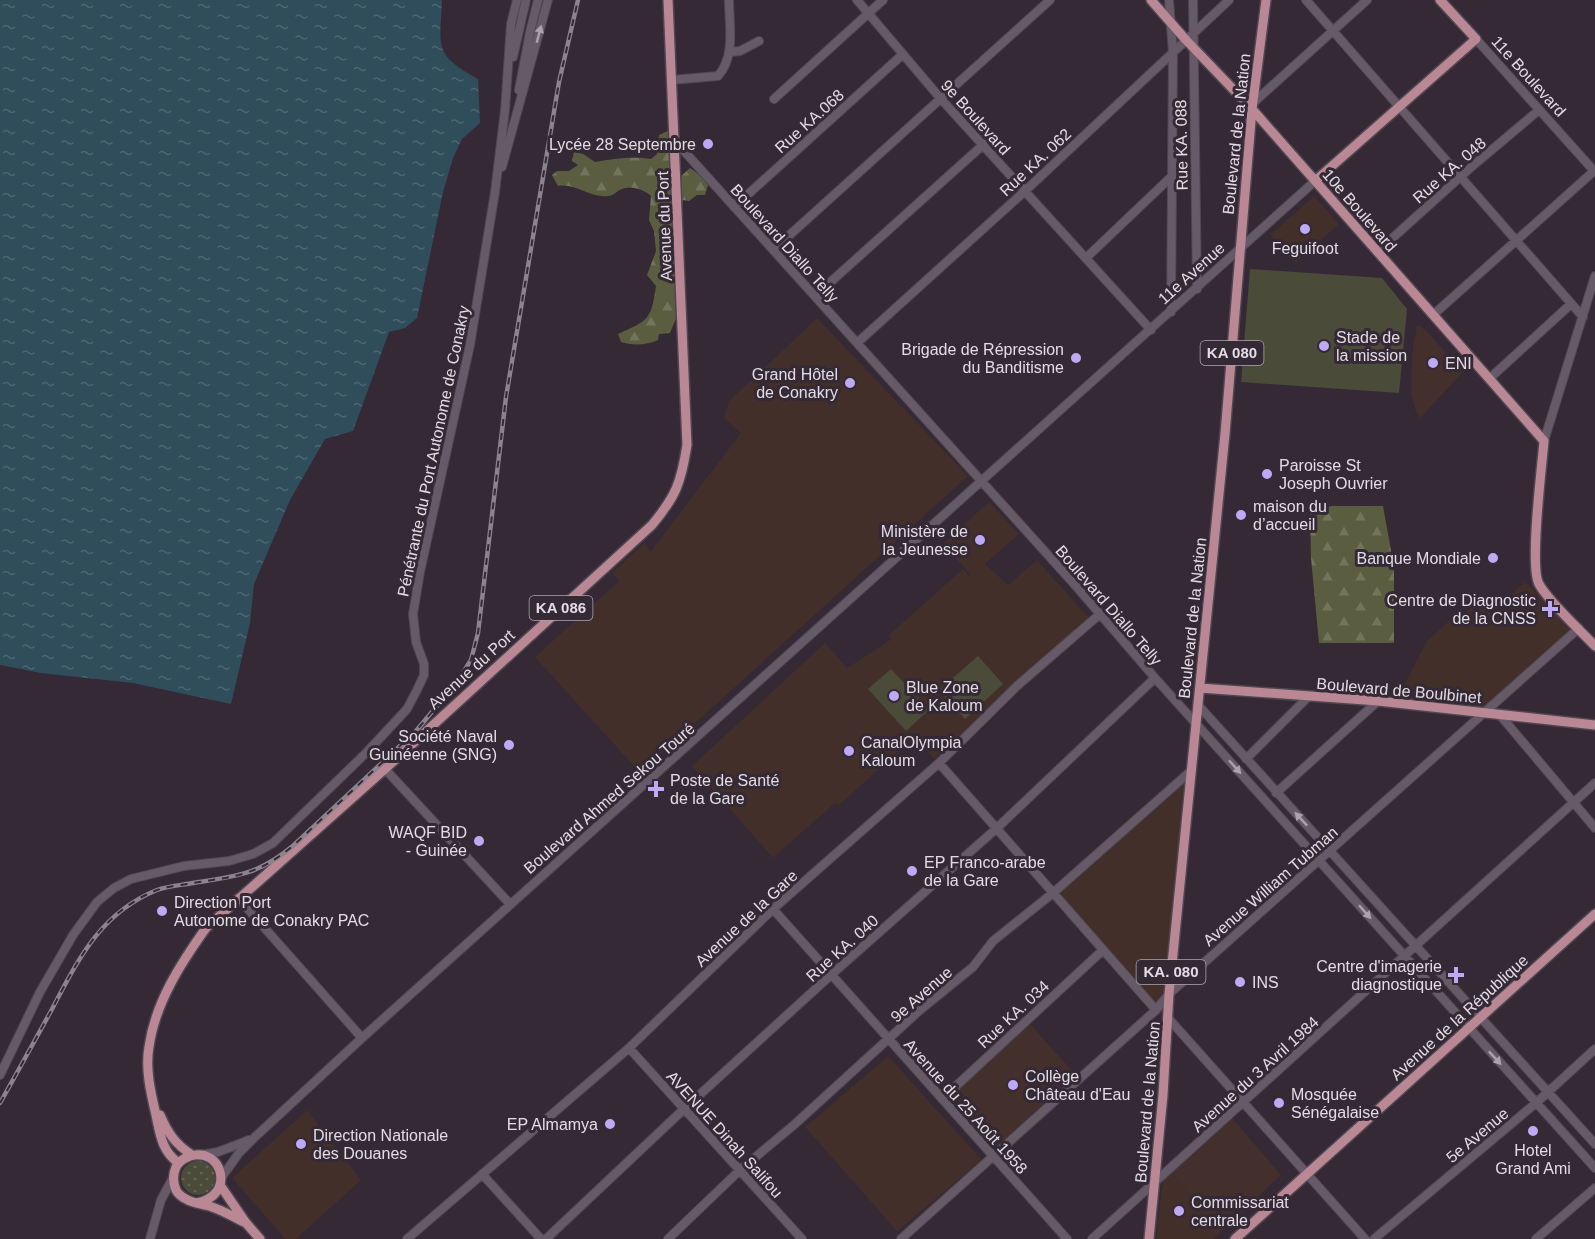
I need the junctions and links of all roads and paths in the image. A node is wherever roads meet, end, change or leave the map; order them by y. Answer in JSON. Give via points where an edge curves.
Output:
{"nodes":[{"id":1,"x":517,"y":0,"type":"edge"},
{"id":2,"x":526,"y":0,"type":"edge"},
{"id":3,"x":538,"y":0,"type":"edge"},
{"id":4,"x":548,"y":0,"type":"edge"},
{"id":5,"x":668,"y":0,"type":"edge"},
{"id":6,"x":729,"y":0,"type":"edge"},
{"id":7,"x":856,"y":0,"type":"edge"},
{"id":8,"x":883,"y":0,"type":"edge"},
{"id":9,"x":1050,"y":0,"type":"edge"},
{"id":10,"x":1151,"y":0,"type":"edge"},
{"id":11,"x":1169,"y":0,"type":"edge"},
{"id":12,"x":1193,"y":0,"type":"edge"},
{"id":13,"x":1229,"y":0,"type":"edge"},
{"id":14,"x":1266,"y":0,"type":"edge"},
{"id":15,"x":1306,"y":0,"type":"edge"},
{"id":16,"x":1367,"y":0,"type":"edge"},
{"id":17,"x":1440,"y":0,"type":"edge"},
{"id":18,"x":869,"y":13,"type":"junction"},
{"id":19,"x":1169,"y":21,"type":"junction"},
{"id":20,"x":1332,"y":32,"type":"junction"},
{"id":21,"x":1476,"y":39,"type":"junction"},
{"id":22,"x":759,"y":41,"type":"dead end"},
{"id":23,"x":1190,"y":41,"type":"junction"},
{"id":24,"x":730,"y":52,"type":"junction"},
{"id":25,"x":1173,"y":53,"type":"junction"},
{"id":26,"x":902,"y":55,"type":"junction"},
{"id":27,"x":672,"y":80,"type":"junction"},
{"id":28,"x":774,"y":99,"type":"dead end"},
{"id":29,"x":941,"y":99,"type":"junction"},
{"id":30,"x":1252,"y":106,"type":"junction"},
{"id":31,"x":1399,"y":108,"type":"junction"},
{"id":32,"x":505,"y":110,"type":"junction"},
{"id":33,"x":1539,"y":110,"type":"junction"},
{"id":34,"x":675,"y":141,"type":"junction"},
{"id":35,"x":984,"y":144,"type":"junction"},
{"id":36,"x":509,"y":145,"type":"junction"},
{"id":37,"x":1594,"y":171,"type":"edge"},
{"id":38,"x":1172,"y":176,"type":"junction"},
{"id":39,"x":1460,"y":177,"type":"junction"},
{"id":40,"x":1315,"y":181,"type":"junction"},
{"id":41,"x":1025,"y":191,"type":"junction"},
{"id":42,"x":495,"y":192,"type":"junction"},
{"id":43,"x":734,"y":207,"type":"junction"},
{"id":44,"x":1516,"y":241,"type":"junction"},
{"id":45,"x":1240,"y":249,"type":"junction"},
{"id":46,"x":773,"y":250,"type":"junction"},
{"id":47,"x":1377,"y":252,"type":"junction"},
{"id":48,"x":1086,"y":258,"type":"junction"},
{"id":49,"x":1595,"y":276,"type":"edge"},
{"id":50,"x":1197,"y":289,"type":"junction"},
{"id":51,"x":815,"y":296,"type":"junction"},
{"id":52,"x":1571,"y":304,"type":"junction"},
{"id":53,"x":1171,"y":312,"type":"junction"},
{"id":54,"x":1433,"y":315,"type":"junction"},
{"id":55,"x":1583,"y":317,"type":"junction"},
{"id":56,"x":1151,"y":330,"type":"junction"},
{"id":57,"x":857,"y":343,"type":"junction"},
{"id":58,"x":1489,"y":379,"type":"junction"},
{"id":59,"x":1544,"y":441,"type":"junction"},
{"id":60,"x":981,"y":483,"type":"junction"},
{"id":61,"x":1100,"y":614,"type":"junction"},
{"id":62,"x":1579,"y":628,"type":"junction"},
{"id":63,"x":1595,"y":646,"type":"edge"},
{"id":64,"x":1155,"y":678,"type":"junction"},
{"id":65,"x":1200,"y":688,"type":"junction"},
{"id":66,"x":1308,"y":697,"type":"junction"},
{"id":67,"x":1378,"y":701,"type":"junction"},
{"id":68,"x":1198,"y":705,"type":"junction"},
{"id":69,"x":1485,"y":713,"type":"junction"},
{"id":70,"x":1500,"y":715,"type":"junction"},
{"id":71,"x":1196,"y":723,"type":"junction"},
{"id":72,"x":1595,"y":725,"type":"edge"},
{"id":73,"x":1246,"y":759,"type":"junction"},
{"id":74,"x":939,"y":763,"type":"junction"},
{"id":75,"x":385,"y":769,"type":"junction"},
{"id":76,"x":1192,"y":770,"type":"junction"},
{"id":77,"x":1595,"y":783,"type":"edge"},
{"id":78,"x":1276,"y":793,"type":"junction"},
{"id":79,"x":1573,"y":804,"type":"junction"},
{"id":80,"x":998,"y":828,"type":"junction"},
{"id":81,"x":1595,"y":828,"type":"edge"},
{"id":82,"x":1330,"y":851,"type":"junction"},
{"id":83,"x":1318,"y":860,"type":"junction"},
{"id":84,"x":1053,"y":893,"type":"junction"},
{"id":85,"x":238,"y":898,"type":"junction"},
{"id":86,"x":510,"y":904,"type":"junction"},
{"id":87,"x":773,"y":909,"type":"junction"},
{"id":88,"x":1595,"y":914,"type":"edge"},
{"id":89,"x":1416,"y":946,"type":"junction"},
{"id":90,"x":1103,"y":950,"type":"junction"},
{"id":91,"x":1405,"y":956,"type":"junction"},
{"id":92,"x":832,"y":974,"type":"junction"},
{"id":93,"x":1169,"y":994,"type":"junction"},
{"id":94,"x":1156,"y":1010,"type":"junction"},
{"id":95,"x":1482,"y":1018,"type":"junction"},
{"id":96,"x":1169,"y":1019,"type":"junction"},
{"id":97,"x":1468,"y":1029,"type":"junction"},
{"id":98,"x":362,"y":1038,"type":"junction"},
{"id":99,"x":889,"y":1040,"type":"junction"},
{"id":100,"x":628,"y":1048,"type":"junction"},
{"id":101,"x":1595,"y":1049,"type":"edge"},
{"id":102,"x":0,"y":1075,"type":"edge"},
{"id":103,"x":1548,"y":1092,"type":"junction"},
{"id":104,"x":151,"y":1093,"type":"junction"},
{"id":105,"x":942,"y":1099,"type":"junction"},
{"id":106,"x":1536,"y":1103,"type":"junction"},
{"id":107,"x":1243,"y":1104,"type":"junction"},
{"id":108,"x":684,"y":1109,"type":"junction"},
{"id":109,"x":256,"y":1136,"type":"junction"},
{"id":110,"x":1595,"y":1144,"type":"edge"},
{"id":111,"x":196,"y":1155,"type":"junction"},
{"id":112,"x":993,"y":1156,"type":"junction"},
{"id":113,"x":178,"y":1163,"type":"junction"},
{"id":114,"x":1595,"y":1168,"type":"edge"},
{"id":115,"x":740,"y":1170,"type":"junction"},
{"id":116,"x":482,"y":1174,"type":"junction"},
{"id":117,"x":1307,"y":1175,"type":"junction"},
{"id":118,"x":174,"y":1176,"type":"junction"},
{"id":119,"x":221,"y":1182,"type":"junction"},
{"id":120,"x":1155,"y":1183,"type":"junction"},
{"id":121,"x":1595,"y":1188,"type":"edge"},
{"id":122,"x":181,"y":1196,"type":"junction"},
{"id":123,"x":161,"y":1200,"type":"junction"},
{"id":124,"x":196,"y":1203,"type":"junction"},
{"id":125,"x":246,"y":1223,"type":"junction"},
{"id":126,"x":150,"y":1239,"type":"edge"},
{"id":127,"x":260,"y":1239,"type":"edge"},
{"id":128,"x":407,"y":1239,"type":"edge"},
{"id":129,"x":541,"y":1239,"type":"edge"},
{"id":130,"x":546,"y":1239,"type":"edge"},
{"id":131,"x":668,"y":1239,"type":"edge"},
{"id":132,"x":802,"y":1239,"type":"edge"},
{"id":133,"x":901,"y":1239,"type":"edge"},
{"id":134,"x":1067,"y":1239,"type":"edge"},
{"id":135,"x":1092,"y":1239,"type":"edge"},
{"id":136,"x":1149,"y":1239,"type":"edge"},
{"id":137,"x":1235,"y":1239,"type":"edge"},
{"id":138,"x":1365,"y":1239,"type":"edge"},
{"id":139,"x":1374,"y":1239,"type":"edge"},
{"id":140,"x":1536,"y":1239,"type":"edge"}],
"edges":[{"from":1,"to":32,"type":"street","via":[[511,24]]},
{"from":2,"to":32,"type":"street"},
{"from":3,"to":36,"type":"street"},
{"from":36,"to":4,"type":"street","one_way":true},
{"from":5,"to":27,"type":"main road","name":"Avenue du Port","number":"KA 086"},
{"from":6,"to":24,"type":"street"},
{"from":7,"to":18,"type":"street","name":"9e Boulevard"},
{"from":8,"to":18,"type":"street"},
{"from":9,"to":29,"type":"street"},
{"from":10,"to":19,"type":"main road","name":"10e Boulevard"},
{"from":11,"to":19,"type":"street"},
{"from":12,"to":23,"type":"street","name":"Rue KA. 088"},
{"from":13,"to":23,"type":"street","name":"Rue KA. 062"},
{"from":14,"to":30,"type":"main road","name":"Boulevard de la Nation","number":"KA 080"},
{"from":15,"to":20,"type":"street"},
{"from":16,"to":20,"type":"street"},
{"from":17,"to":21,"type":"main road","name":"11e Boulevard"},
{"from":18,"to":26,"type":"street","name":"9e Boulevard"},
{"from":18,"to":28,"type":"street"},
{"from":19,"to":23,"type":"main road","name":"10e Boulevard"},
{"from":19,"to":25,"type":"street"},
{"from":20,"to":30,"type":"street"},
{"from":20,"to":31,"type":"street"},
{"from":21,"to":31,"type":"main road","name":"11e Avenue"},
{"from":21,"to":33,"type":"street","name":"11e Boulevard"},
{"from":22,"to":24,"type":"street"},
{"from":23,"to":25,"type":"street","name":"Rue KA. 062"},
{"from":23,"to":30,"type":"main road","name":"10e Boulevard"},
{"from":23,"to":50,"type":"street","name":"Rue KA. 088"},
{"from":24,"to":27,"type":"street","via":[[718,76]]},
{"from":25,"to":38,"type":"street"},
{"from":25,"to":41,"type":"street","name":"Rue KA. 062"},
{"from":26,"to":29,"type":"street","name":"9e Boulevard"},
{"from":26,"to":43,"type":"street","name":"Rue KA.068"},
{"from":27,"to":34,"type":"main road","name":"Avenue du Port","number":"KA 086"},
{"from":29,"to":35,"type":"street","name":"9e Boulevard"},
{"from":29,"to":46,"type":"street"},
{"from":30,"to":40,"type":"main road","name":"10e Boulevard"},
{"from":30,"to":45,"type":"main road","name":"Boulevard de la Nation","number":"KA 080"},
{"from":31,"to":39,"type":"street"},
{"from":31,"to":40,"type":"main road","name":"11e Avenue"},
{"from":32,"to":42,"type":"street"},
{"from":33,"to":37,"type":"street","name":"11e Boulevard"},
{"from":33,"to":39,"type":"street","name":"Rue KA. 048"},
{"from":34,"to":43,"type":"street","name":"Boulevard Diallo Telly"},
{"from":34,"to":75,"type":"main road","name":"Avenue du Port","number":"KA 086","via":[[687,445],[680,482],[652,525]]},
{"from":35,"to":41,"type":"street","name":"9e Boulevard"},
{"from":35,"to":51,"type":"street"},
{"from":36,"to":42,"type":"street"},
{"from":37,"to":44,"type":"street"},
{"from":38,"to":48,"type":"street"},
{"from":38,"to":53,"type":"street"},
{"from":39,"to":44,"type":"street"},
{"from":39,"to":47,"type":"street","name":"Rue KA. 048"},
{"from":40,"to":45,"type":"street","name":"11e Avenue"},
{"from":40,"to":47,"type":"main road","name":"10e Boulevard"},
{"from":41,"to":48,"type":"street","name":"9e Boulevard"},
{"from":41,"to":57,"type":"street","name":"Rue KA. 062"},
{"from":42,"to":102,"type":"street","name":"Pénétrante du Port Autonome de Conakry","via":[[471,345],[413,614],[424,675],[407,709],[273,843],[229,861],[184,866],[131,879],[97,902],[40,992]]},
{"from":43,"to":46,"type":"street","name":"Boulevard Diallo Telly"},
{"from":44,"to":52,"type":"street"},
{"from":44,"to":54,"type":"street"},
{"from":45,"to":50,"type":"street","name":"11e Avenue"},
{"from":45,"to":65,"type":"main road","name":"Boulevard de la Nation","number":"KA 080"},
{"from":46,"to":51,"type":"street","name":"Boulevard Diallo Telly"},
{"from":47,"to":54,"type":"main road","name":"10e Boulevard"},
{"from":48,"to":56,"type":"street","name":"9e Boulevard"},
{"from":49,"to":55,"type":"street"},
{"from":50,"to":53,"type":"street","name":"11e Avenue"},
{"from":51,"to":57,"type":"street","name":"Boulevard Diallo Telly"},
{"from":52,"to":55,"type":"street"},
{"from":52,"to":58,"type":"street"},
{"from":53,"to":56,"type":"street","name":"11e Avenue"},
{"from":54,"to":58,"type":"main road","name":"10e Boulevard"},
{"from":55,"to":59,"type":"street"},
{"from":56,"to":60,"type":"street","name":"11e Avenue"},
{"from":57,"to":60,"type":"street","name":"Boulevard Diallo Telly"},
{"from":58,"to":59,"type":"main road","name":"10e Boulevard"},
{"from":59,"to":62,"type":"main road","via":[[1536,576],[1542,589]]},
{"from":60,"to":61,"type":"street","name":"Boulevard Diallo Telly"},
{"from":60,"to":86,"type":"street","name":"Boulevard Ahmed Sekou Touré"},
{"from":61,"to":64,"type":"street","name":"Boulevard Diallo Telly"},
{"from":61,"to":74,"type":"street","name":"Avenue de la Gare","via":[[1017,686]]},
{"from":62,"to":63,"type":"main road"},
{"from":62,"to":69,"type":"street","name":"Avenue William Tubman"},
{"from":64,"to":71,"type":"street","name":"Boulevard Diallo Telly"},
{"from":64,"to":80,"type":"street","name":"Rue KA. 040"},
{"from":65,"to":66,"type":"main road","name":"Boulevard de Boulbinet"},
{"from":65,"to":68,"type":"main road","name":"Boulevard de la Nation","number":"KA 080"},
{"from":66,"to":67,"type":"main road","name":"Boulevard de Boulbinet"},
{"from":66,"to":73,"type":"street"},
{"from":67,"to":69,"type":"main road","name":"Boulevard de Boulbinet"},
{"from":67,"to":78,"type":"street"},
{"from":68,"to":71,"type":"main road","name":"Boulevard de la Nation","number":"KA. 080"},
{"from":68,"to":73,"type":"street"},
{"from":69,"to":70,"type":"main road","name":"Boulevard de Boulbinet"},
{"from":69,"to":82,"type":"street","name":"Avenue William Tubman"},
{"from":70,"to":72,"type":"main road","name":"Boulevard de Boulbinet"},
{"from":70,"to":79,"type":"street"},
{"from":71,"to":76,"type":"main road","name":"Boulevard de la Nation","number":"KA. 080"},
{"from":71,"to":83,"type":"street","name":"Boulevard Diallo Telly","one_way":true},
{"from":73,"to":78,"type":"street"},
{"from":74,"to":80,"type":"street"},
{"from":74,"to":87,"type":"street","name":"Avenue de la Gare"},
{"from":75,"to":85,"type":"main road","name":"Avenue du Port","number":"KA 086"},
{"from":75,"to":86,"type":"street"},
{"from":76,"to":84,"type":"street","name":"9e Avenue"},
{"from":76,"to":93,"type":"main road","name":"Boulevard de la Nation","number":"KA. 080"},
{"from":77,"to":79,"type":"street","name":"Avenue du 3 Avril 1984"},
{"from":82,"to":78,"type":"street","one_way":true},
{"from":79,"to":81,"type":"street"},
{"from":79,"to":89,"type":"street","name":"Avenue du 3 Avril 1984"},
{"from":80,"to":84,"type":"street"},
{"from":80,"to":92,"type":"street","name":"Rue KA. 040"},
{"from":82,"to":83,"type":"street","name":"Avenue William Tubman"},
{"from":82,"to":89,"type":"street"},
{"from":83,"to":91,"type":"street","name":"Boulevard Diallo Telly","one_way":true},
{"from":83,"to":93,"type":"street","name":"Avenue William Tubman"},
{"from":84,"to":90,"type":"street"},
{"from":84,"to":99,"type":"street","name":"9e Avenue","via":[[993,941],[973,967]]},
{"from":85,"to":98,"type":"street"},
{"from":85,"to":104,"type":"main road","name":"Avenue du Port","number":"KA 086","via":[[200,936],[159,1009],[148,1049]]},
{"from":86,"to":98,"type":"street","name":"Boulevard Ahmed Sekou Touré"},
{"from":87,"to":92,"type":"street","name":"Avenue du 25 Août 1958"},
{"from":87,"to":100,"type":"street","name":"Avenue de la Gare"},
{"from":88,"to":95,"type":"main road","name":"Avenue de la République"},
{"from":89,"to":91,"type":"street","name":"Avenue du 3 Avril 1984"},
{"from":89,"to":95,"type":"street"},
{"from":90,"to":94,"type":"street"},
{"from":90,"to":105,"type":"street","name":"Rue KA. 034"},
{"from":91,"to":97,"type":"street","name":"Boulevard Diallo Telly"},
{"from":91,"to":107,"type":"street","name":"Avenue du 3 Avril 1984"},
{"from":92,"to":99,"type":"street","name":"Avenue du 25 Août 1958"},
{"from":92,"to":108,"type":"street","name":"Rue KA. 040"},
{"from":93,"to":94,"type":"street","name":"Avenue William Tubman"},
{"from":93,"to":96,"type":"main road","name":"Boulevard de la Nation","number":"KA. 080"},
{"from":94,"to":112,"type":"street","name":"Avenue William Tubman"},
{"from":95,"to":97,"type":"main road","name":"Avenue de la République"},
{"from":95,"to":103,"type":"street"},
{"from":96,"to":107,"type":"street"},
{"from":96,"to":120,"type":"main road","name":"Boulevard de la Nation","number":"KA. 080"},
{"from":97,"to":106,"type":"street","name":"Boulevard Diallo Telly","one_way":true},
{"from":97,"to":117,"type":"main road","name":"Avenue de la République"},
{"from":98,"to":109,"type":"street","name":"Boulevard Ahmed Sekou Touré"},
{"from":99,"to":105,"type":"street","name":"Avenue du 25 Août 1958"},
{"from":99,"to":115,"type":"street","name":"9e Avenue"},
{"from":100,"to":108,"type":"street","name":"AVENUE Dinah Salifou"},
{"from":100,"to":116,"type":"street","name":"Avenue de la Gare"},
{"from":101,"to":103,"type":"street","name":"5e Avenue"},
{"from":103,"to":106,"type":"street","name":"5e Avenue"},
{"from":103,"to":110,"type":"street"},
{"from":104,"to":111,"type":"main road","name":"Avenue du Port","number":"KA 086","via":[[177,1145]]},
{"from":104,"to":113,"type":"main road","name":"Avenue du Port","number":"KA 086","via":[[162,1141],[167,1153]]},
{"from":105,"to":112,"type":"street","name":"Avenue du 25 Août 1958"},
{"from":106,"to":114,"type":"street","name":"Boulevard Diallo Telly"},
{"from":106,"to":139,"type":"street","name":"5e Avenue"},
{"from":107,"to":117,"type":"street"},
{"from":107,"to":120,"type":"street","name":"Avenue du 3 Avril 1984"},
{"from":108,"to":115,"type":"street","name":"AVENUE Dinah Salifou"},
{"from":108,"to":130,"type":"street","name":"Rue KA. 040"},
{"from":109,"to":111,"type":"street","name":"Boulevard Ahmed Sekou Touré","via":[[218,1152]]},
{"from":109,"to":119,"type":"street","name":"Boulevard Ahmed Sekou Touré","via":[[239,1153]]},
{"from":111,"to":113,"type":"main road"},
{"from":111,"to":119,"type":"main road","via":[[213,1160]]},
{"from":112,"to":133,"type":"street","name":"Avenue William Tubman"},
{"from":112,"to":134,"type":"street","name":"Avenue du 25 Août 1958"},
{"from":113,"to":118,"type":"main road"},
{"from":115,"to":131,"type":"street","name":"9e Avenue"},
{"from":115,"to":132,"type":"street","name":"AVENUE Dinah Salifou"},
{"from":116,"to":128,"type":"street","name":"Avenue de la Gare"},
{"from":116,"to":129,"type":"street"},
{"from":117,"to":137,"type":"main road","name":"Avenue de la République"},
{"from":117,"to":138,"type":"street"},
{"from":118,"to":122,"type":"main road"},
{"from":118,"to":123,"type":"street"},
{"from":119,"to":124,"type":"main road","via":[[212,1198]]},
{"from":119,"to":125,"type":"main road"},
{"from":120,"to":135,"type":"street","name":"Avenue du 3 Avril 1984"},
{"from":120,"to":136,"type":"main road","name":"Boulevard de la Nation","number":"KA. 080"},
{"from":121,"to":140,"type":"street"},
{"from":122,"to":123,"type":"street"},
{"from":122,"to":124,"type":"main road"},
{"from":123,"to":126,"type":"street"},
{"from":124,"to":125,"type":"main road"},
{"from":125,"to":127,"type":"main road"}]}
